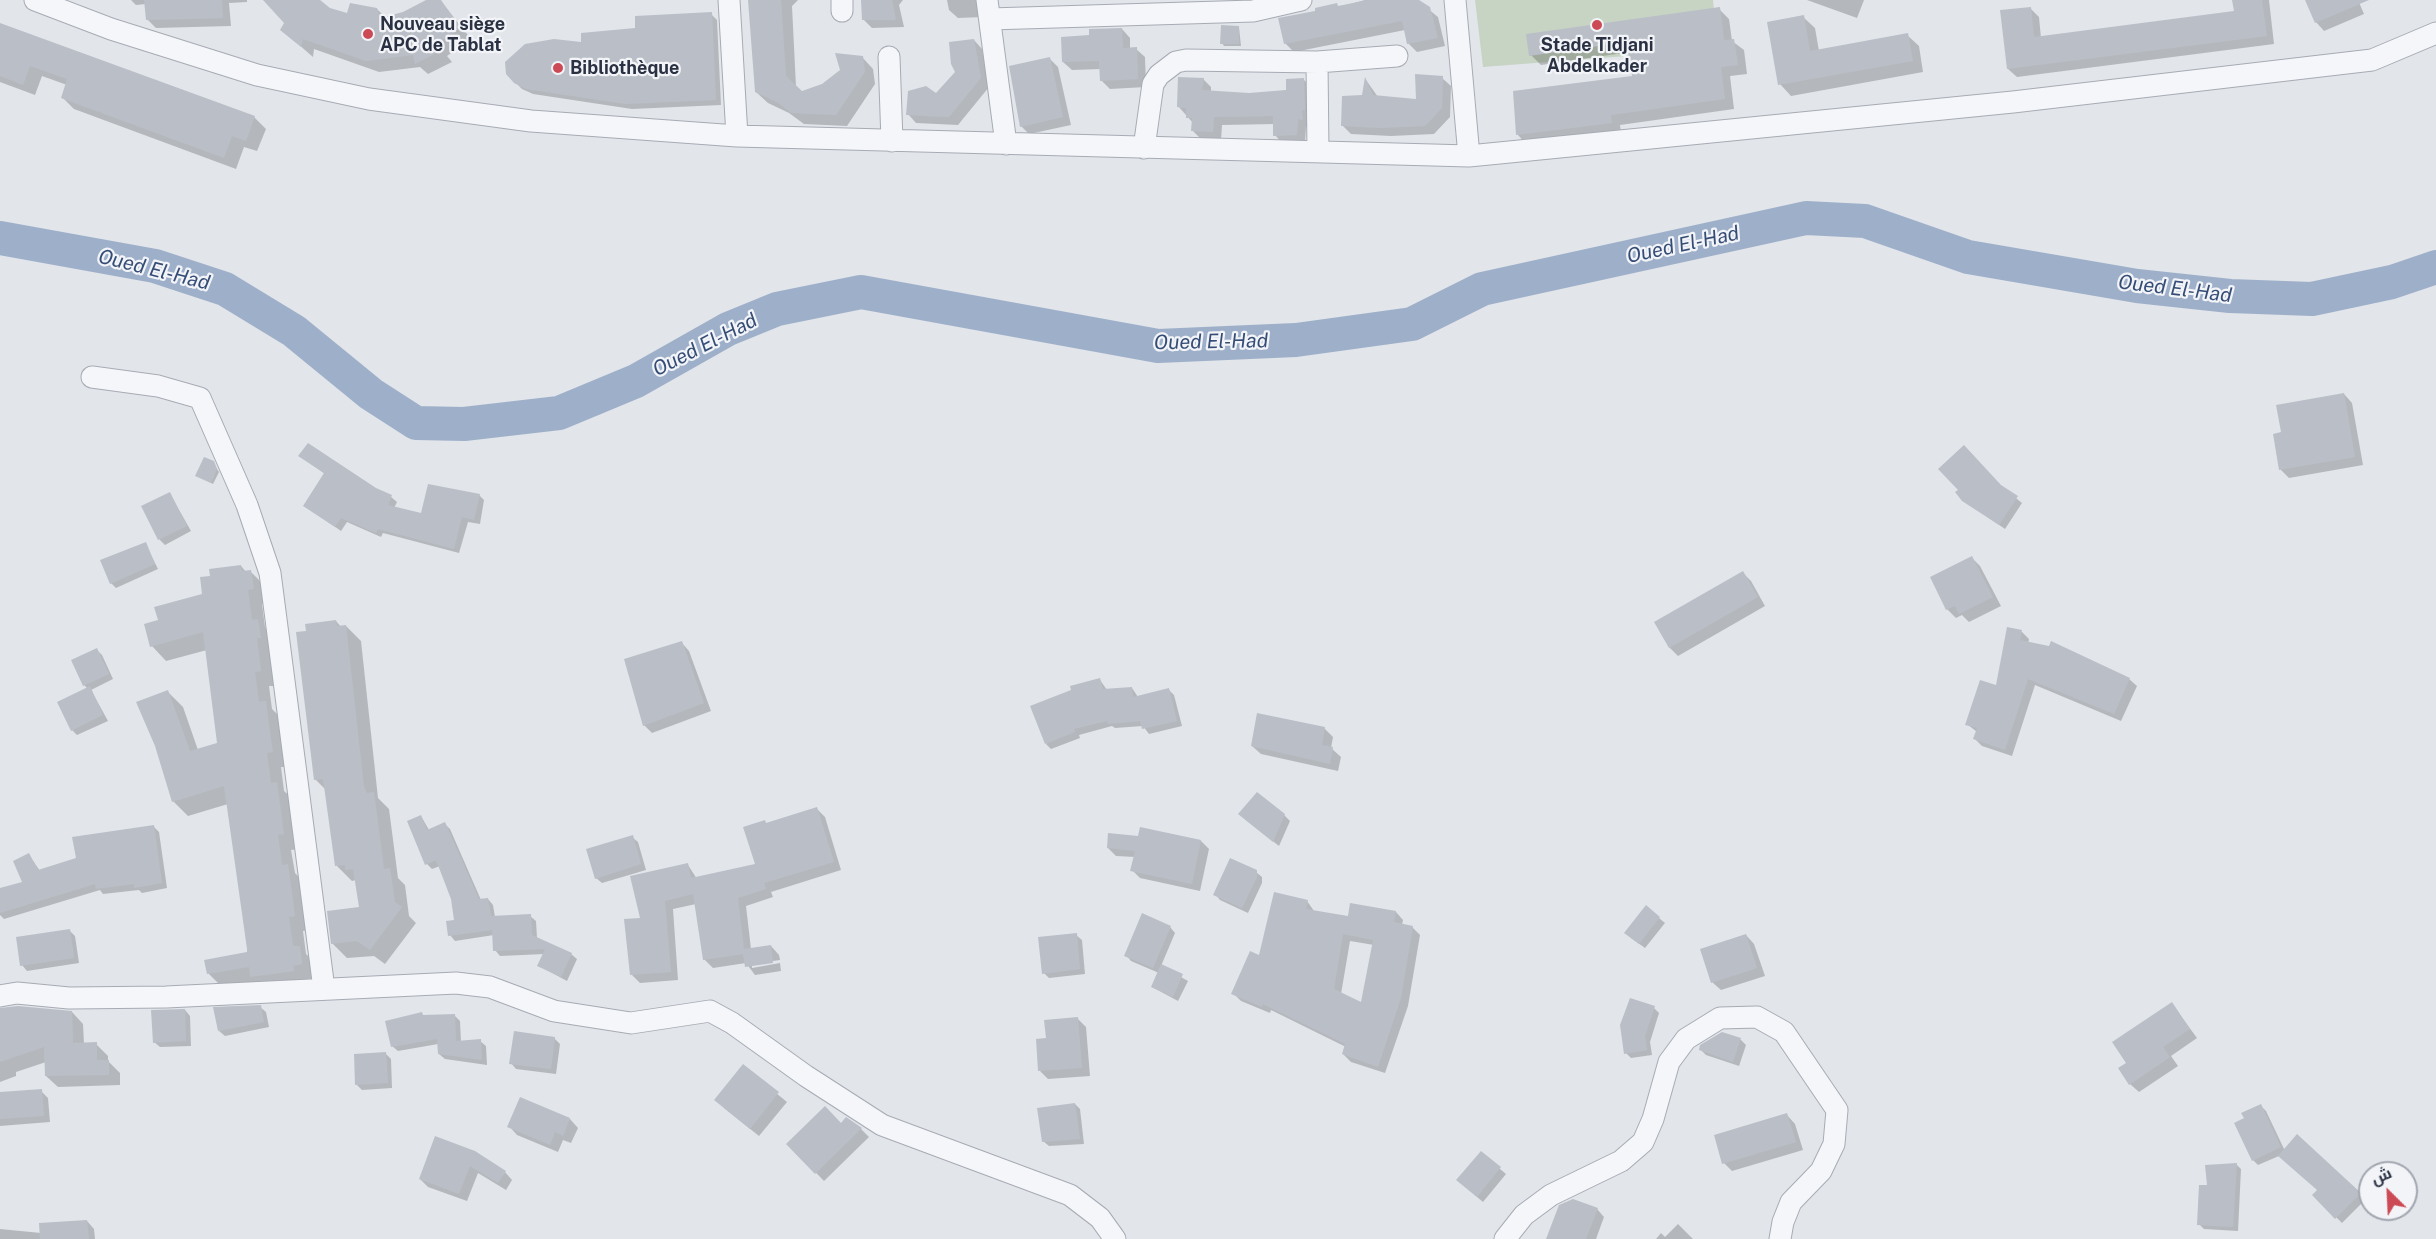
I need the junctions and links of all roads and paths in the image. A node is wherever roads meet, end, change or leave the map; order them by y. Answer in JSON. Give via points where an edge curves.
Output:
{"nodes":[{"id":1,"x":34,"y":0,"type":"edge"},
{"id":2,"x":729,"y":0,"type":"edge"},
{"id":3,"x":1301,"y":0,"type":"edge"},
{"id":4,"x":1455,"y":0,"type":"edge"},
{"id":5,"x":989,"y":9,"type":"edge"},
{"id":6,"x":2436,"y":33,"type":"edge"},
{"id":7,"x":1397,"y":56,"type":"dead end"},
{"id":8,"x":889,"y":57,"type":"dead end"},
{"id":9,"x":1317,"y":62,"type":"junction"},
{"id":10,"x":737,"y":136,"type":"junction"},
{"id":11,"x":892,"y":141,"type":"junction"},
{"id":12,"x":1006,"y":144,"type":"junction"},
{"id":13,"x":1144,"y":148,"type":"junction"},
{"id":14,"x":1318,"y":152,"type":"junction"},
{"id":15,"x":1469,"y":156,"type":"junction"},
{"id":16,"x":92,"y":377,"type":"dead end"},
{"id":17,"x":324,"y":989,"type":"junction"},
{"id":18,"x":0,"y":996,"type":"edge"},
{"id":19,"x":1115,"y":1239,"type":"edge"},
{"id":20,"x":1505,"y":1239,"type":"edge"},
{"id":21,"x":1780,"y":1239,"type":"edge"}],
"edges":[{"from":1,"to":10,"type":"street","via":[[257,75],[369,99],[531,120]]},
{"from":2,"to":10,"type":"street"},
{"from":3,"to":5,"type":"street","via":[[1253,11]]},
{"from":4,"to":15,"type":"street"},
{"from":5,"to":12,"type":"street"},
{"from":6,"to":15,"type":"street","via":[[2372,60],[2013,102]]},
{"from":7,"to":9,"type":"street"},
{"from":8,"to":11,"type":"street"},
{"from":9,"to":13,"type":"street","via":[[1176,62],[1154,84]]},
{"from":9,"to":14,"type":"street"},
{"from":10,"to":11,"type":"street"},
{"from":11,"to":12,"type":"street"},
{"from":12,"to":13,"type":"street"},
{"from":13,"to":14,"type":"street"},
{"from":14,"to":15,"type":"street"},
{"from":16,"to":17,"type":"street","via":[[158,386],[200,398],[247,505],[270,573]]},
{"from":17,"to":18,"type":"street","via":[[166,997],[69,998],[17,993]]},
{"from":17,"to":19,"type":"street","via":[[456,982],[490,987],[554,1011],[631,1023],[710,1011],[882,1125],[1070,1195],[1100,1218]]},
{"from":20,"to":21,"type":"street","via":[[1524,1215],[1551,1195],[1621,1161],[1643,1142],[1669,1062],[1686,1039],[1720,1018],[1757,1017],[1784,1032],[1837,1110],[1834,1144],[1821,1171],[1791,1202]]}]}
